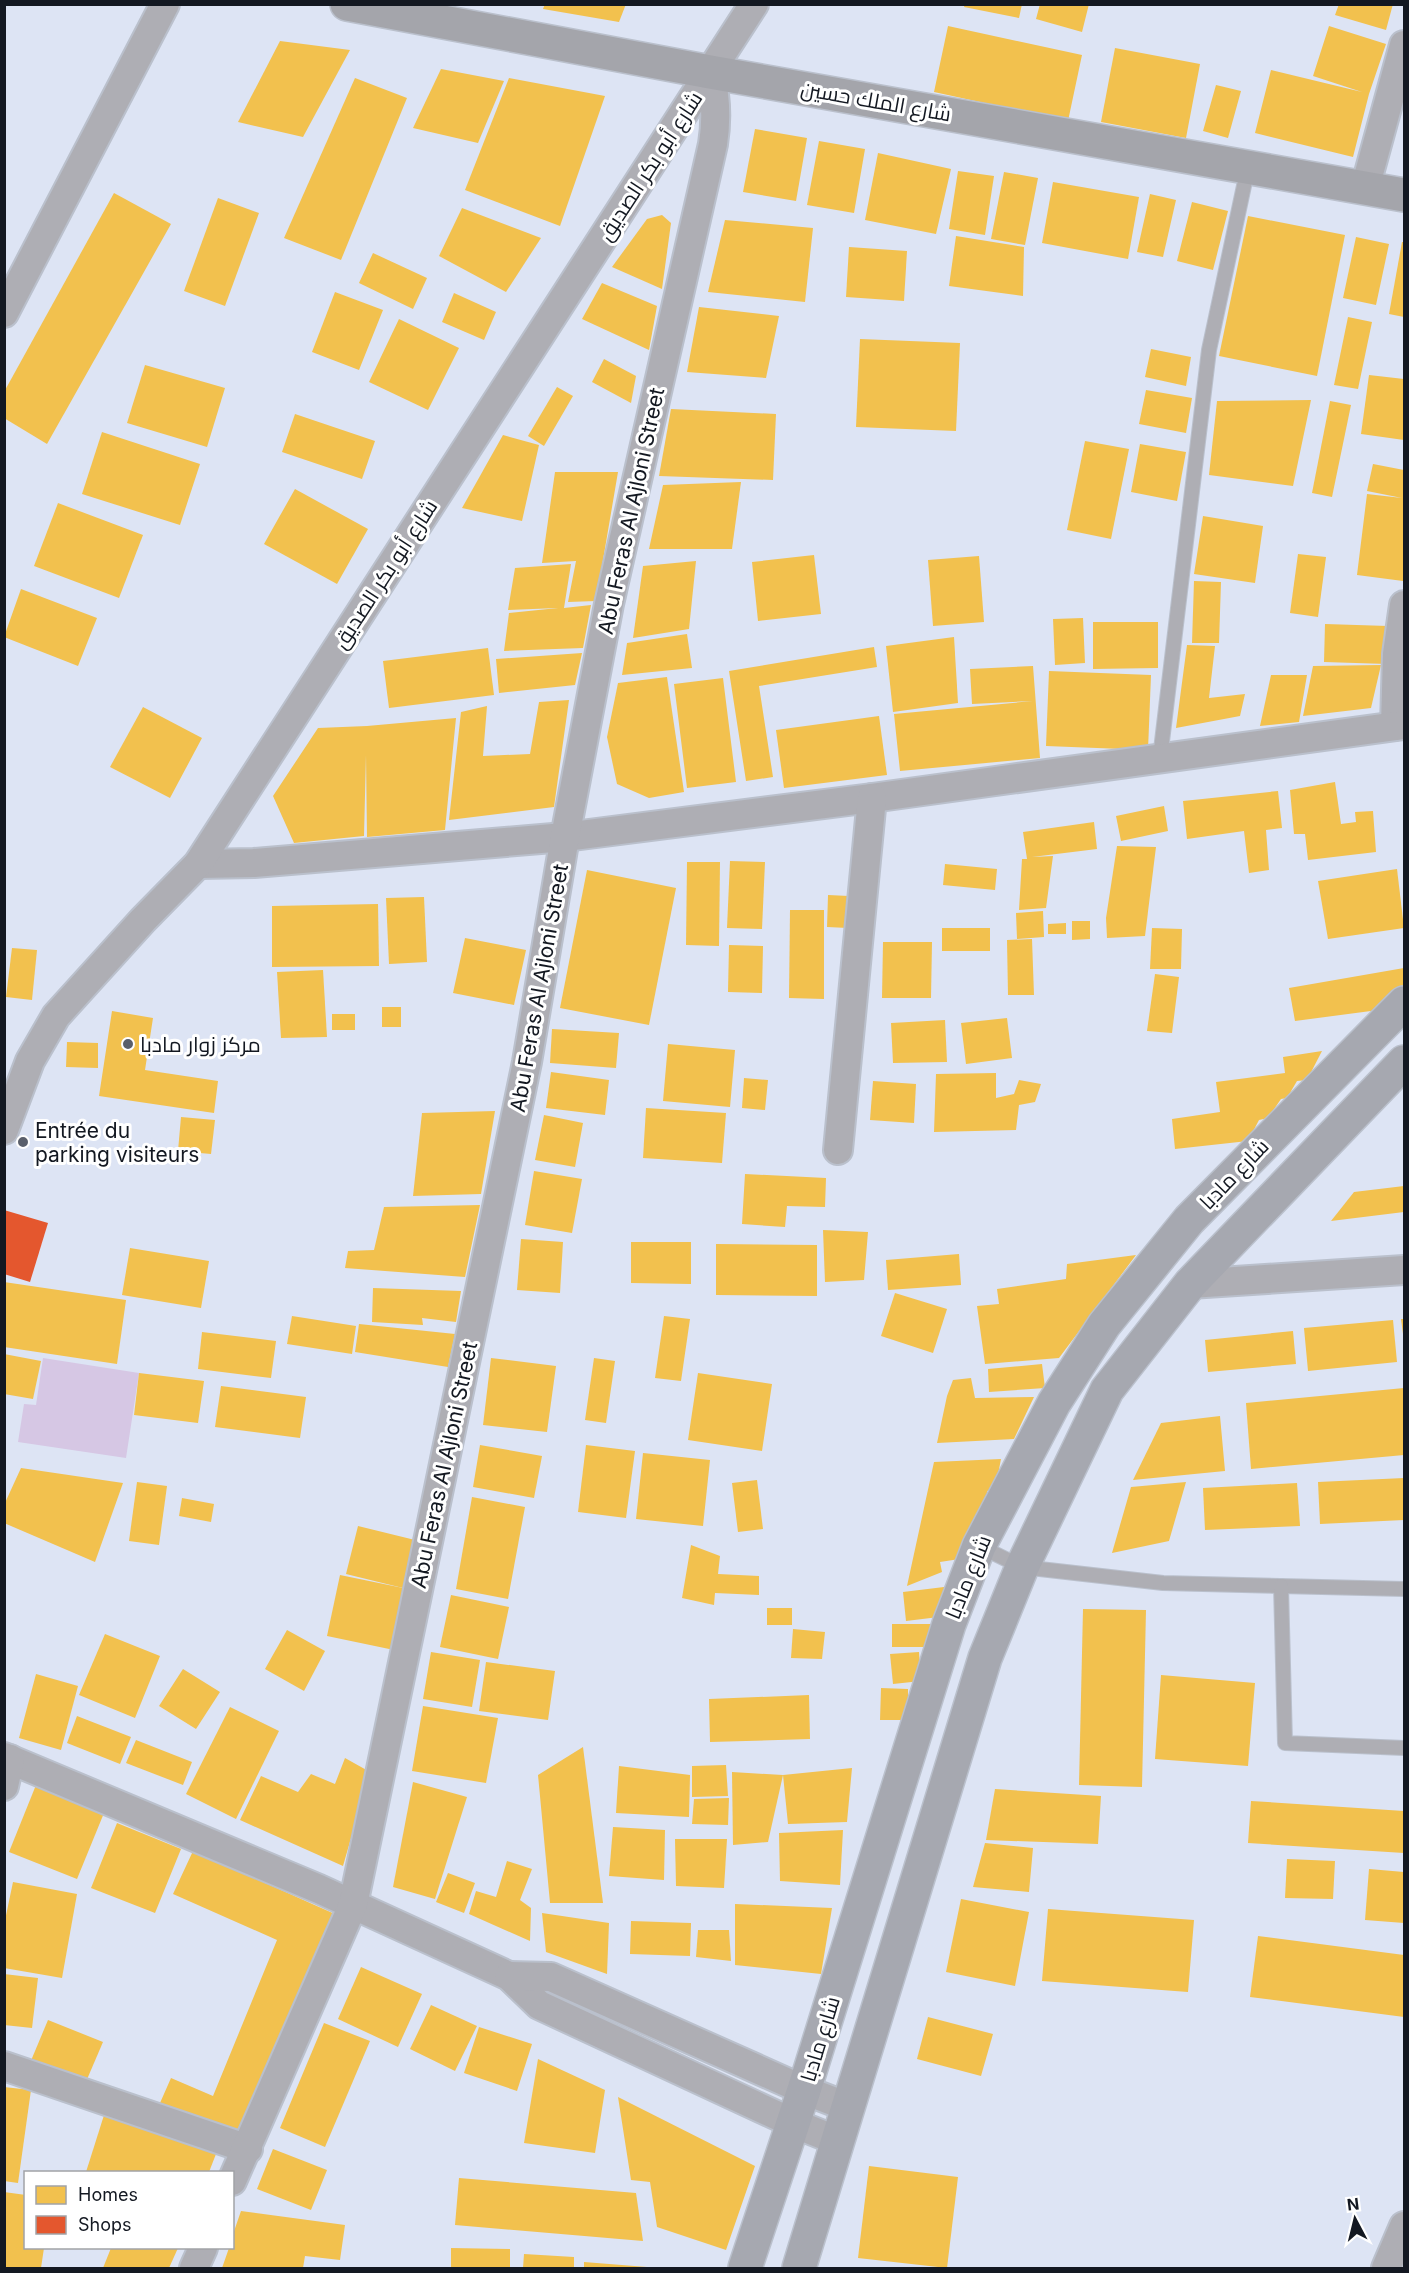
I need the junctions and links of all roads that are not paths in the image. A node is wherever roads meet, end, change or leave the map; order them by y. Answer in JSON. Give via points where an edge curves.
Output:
{"nodes":[{"id":1,"x":165,"y":4,"type":"edge"},
{"id":2,"x":347,"y":4,"type":"edge"},
{"id":3,"x":754,"y":4,"type":"edge"},
{"id":4,"x":1404,"y":45,"type":"edge"},
{"id":5,"x":710,"y":72,"type":"junction"},
{"id":6,"x":1248,"y":167,"type":"junction"},
{"id":7,"x":1365,"y":188,"type":"junction"},
{"id":8,"x":1404,"y":195,"type":"edge"},
{"id":9,"x":4,"y":313,"type":"edge"},
{"id":10,"x":1404,"y":606,"type":"edge"},
{"id":11,"x":1400,"y":725,"type":"edge"},
{"id":12,"x":1160,"y":758,"type":"junction"},
{"id":13,"x":872,"y":798,"type":"junction"},
{"id":14,"x":565,"y":837,"type":"junction"},
{"id":15,"x":198,"y":864,"type":"junction"},
{"id":16,"x":1404,"y":1003,"type":"edge"},
{"id":17,"x":1404,"y":1062,"type":"edge"},
{"id":18,"x":4,"y":1130,"type":"edge"},
{"id":19,"x":838,"y":1150,"type":"dead end"},
{"id":20,"x":1404,"y":1270,"type":"edge"},
{"id":21,"x":1190,"y":1284,"type":"junction"},
{"id":22,"x":979,"y":1546,"type":"junction"},
{"id":23,"x":1022,"y":1567,"type":"junction"},
{"id":24,"x":1281,"y":1586,"type":"junction"},
{"id":25,"x":1404,"y":1589,"type":"edge"},
{"id":26,"x":1404,"y":1748,"type":"edge"},
{"id":27,"x":6,"y":1767,"type":"edge"},
{"id":28,"x":353,"y":1905,"type":"junction"},
{"id":29,"x":509,"y":1976,"type":"junction"},
{"id":30,"x":4,"y":2066,"type":"edge"},
{"id":31,"x":804,"y":2090,"type":"junction"},
{"id":32,"x":848,"y":2107,"type":"junction"},
{"id":33,"x":793,"y":2123,"type":"junction"},
{"id":34,"x":838,"y":2141,"type":"junction"},
{"id":35,"x":248,"y":2149,"type":"junction"},
{"id":36,"x":234,"y":2177,"type":"edge"},
{"id":37,"x":1404,"y":2226,"type":"edge"},
{"id":38,"x":202,"y":2249,"type":"edge"},
{"id":39,"x":194,"y":2268,"type":"edge"},
{"id":40,"x":745,"y":2268,"type":"edge"},
{"id":41,"x":799,"y":2268,"type":"edge"},
{"id":42,"x":1386,"y":2268,"type":"edge"}],
"edges":[{"from":1,"to":9,"type":"street"},
{"from":2,"to":5,"type":"main road","name":"شارع الملك حسين"},
{"from":3,"to":5,"type":"street","name":"شارع أبو بكر الصديق"},
{"from":4,"to":7,"type":"street"},
{"from":5,"to":6,"type":"main road","name":"شارع الملك حسين"},
{"from":5,"to":14,"type":"street","name":"Abu Feras Al Ajloni Street","via":[[715,93],[713,144],[609,604]]},
{"from":5,"to":15,"type":"street","name":"شارع أبو بكر الصديق"},
{"from":6,"to":7,"type":"main road","name":"شارع الملك حسين"},
{"from":6,"to":12,"type":"lane","via":[[1209,350]]},
{"from":7,"to":8,"type":"main road","name":"شارع الملك حسين"},
{"from":10,"to":11,"type":"street","via":[[1397,654]]},
{"from":11,"to":12,"type":"street"},
{"from":12,"to":13,"type":"street"},
{"from":13,"to":14,"type":"street"},
{"from":13,"to":19,"type":"street"},
{"from":14,"to":15,"type":"street","via":[[254,863]]},
{"from":14,"to":28,"type":"street","name":"Abu Feras Al Ajloni Street","via":[[525,1073]]},
{"from":15,"to":18,"type":"street","name":"شارع أبو بكر الصديق","via":[[56,1016],[30,1061]]},
{"from":16,"to":22,"type":"main road","name":"شارع مادبا","via":[[1189,1220],[1104,1325],[1054,1403]]},
{"from":17,"to":21,"type":"main road"},
{"from":20,"to":21,"type":"street"},
{"from":21,"to":23,"type":"main road","via":[[1107,1390]]},
{"from":22,"to":23,"type":"lane"},
{"from":22,"to":31,"type":"main road","name":"شارع مادبا","via":[[948,1624]]},
{"from":23,"to":24,"type":"lane","via":[[1163,1583]]},
{"from":23,"to":32,"type":"main road","via":[[985,1658]]},
{"from":24,"to":25,"type":"lane"},
{"from":24,"to":26,"type":"lane","via":[[1285,1743]]},
{"from":27,"to":28,"type":"street"},
{"from":28,"to":29,"type":"street"},
{"from":28,"to":35,"type":"street","name":"Abu Feras Al Ajloni Street"},
{"from":29,"to":31,"type":"street","via":[[551,1977]]},
{"from":29,"to":33,"type":"street","via":[[539,2006]]},
{"from":30,"to":35,"type":"street"},
{"from":31,"to":32,"type":"street"},
{"from":31,"to":33,"type":"main road","name":"شارع مادبا"},
{"from":32,"to":34,"type":"main road"},
{"from":33,"to":34,"type":"street"},
{"from":33,"to":40,"type":"main road","name":"شارع مادبا"},
{"from":34,"to":41,"type":"main road"},
{"from":35,"to":36,"type":"street","name":"Abu Feras Al Ajloni Street"},
{"from":37,"to":42,"type":"street"},
{"from":38,"to":39,"type":"street"}]}
